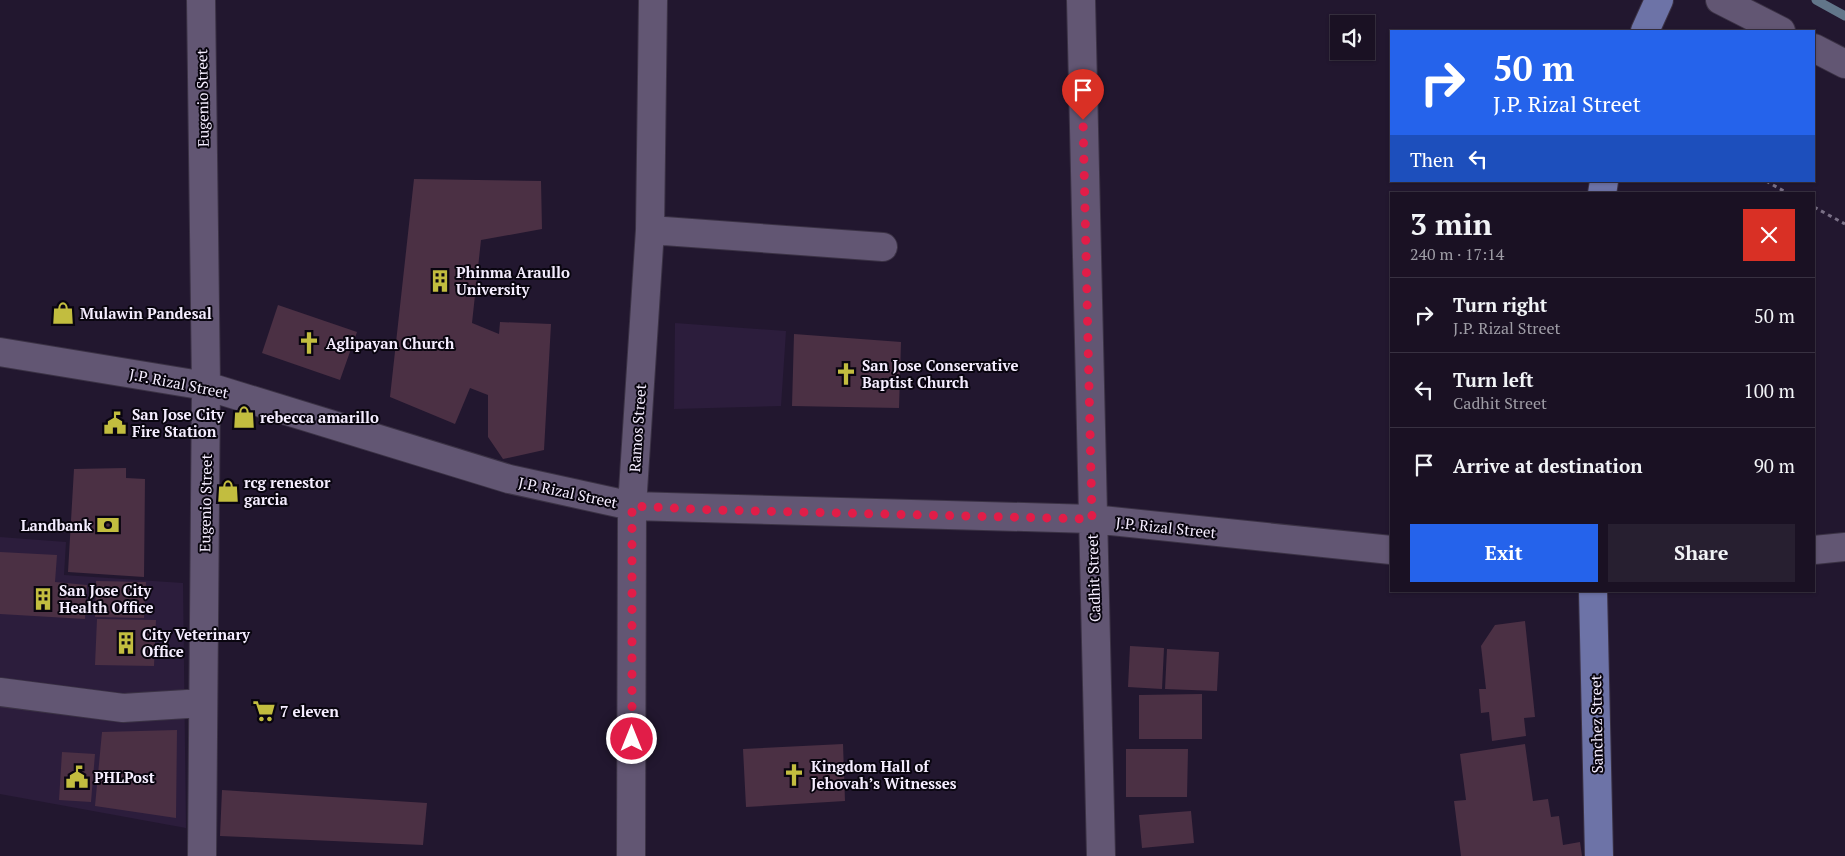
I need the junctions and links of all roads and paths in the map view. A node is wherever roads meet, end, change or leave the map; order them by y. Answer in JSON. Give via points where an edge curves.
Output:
{"nodes":[{"id":1,"x":201,"y":0,"type":"edge"},
{"id":2,"x":652,"y":0,"type":"edge"},
{"id":3,"x":1081,"y":0,"type":"edge"},
{"id":4,"x":1659,"y":0,"type":"edge"},
{"id":5,"x":1720,"y":0,"type":"edge"},
{"id":6,"x":1645,"y":30,"type":"edge"},
{"id":7,"x":1780,"y":30,"type":"edge"},
{"id":8,"x":1815,"y":49,"type":"edge"},
{"id":9,"x":1845,"y":64,"type":"edge"},
{"id":10,"x":1768,"y":182,"type":"edge"},
{"id":11,"x":1785,"y":192,"type":"edge"},
{"id":12,"x":1815,"y":208,"type":"edge"},
{"id":13,"x":1845,"y":224,"type":"edge"},
{"id":14,"x":650,"y":230,"type":"junction"},
{"id":15,"x":883,"y":247,"type":"dead end"},
{"id":16,"x":0,"y":352,"type":"edge"},
{"id":17,"x":206,"y":386,"type":"junction"},
{"id":18,"x":632,"y":506,"type":"junction"},
{"id":19,"x":1092,"y":519,"type":"junction"},
{"id":20,"x":1845,"y":547,"type":"edge"},
{"id":21,"x":1390,"y":550,"type":"edge"},
{"id":22,"x":1815,"y":550,"type":"edge"},
{"id":23,"x":1593,"y":592,"type":"edge"},
{"id":24,"x":0,"y":692,"type":"edge"},
{"id":25,"x":204,"y":703,"type":"junction"},
{"id":26,"x":202,"y":856,"type":"edge"},
{"id":27,"x":631,"y":856,"type":"edge"},
{"id":28,"x":1101,"y":856,"type":"edge"},
{"id":29,"x":1599,"y":856,"type":"edge"}],
"edges":[{"from":1,"to":17,"type":"street","name":"Eugenio Street"},
{"from":2,"to":14,"type":"street","name":"Ramos Street"},
{"from":3,"to":19,"type":"street","name":"Cadhit Street"},
{"from":4,"to":6,"type":"main road"},
{"from":5,"to":7,"type":"street"},
{"from":8,"to":9,"type":"street"},
{"from":10,"to":11,"type":"path"},
{"from":12,"to":13,"type":"path"},
{"from":14,"to":15,"type":"street"},
{"from":14,"to":18,"type":"street","name":"Ramos Street"},
{"from":16,"to":17,"type":"street","name":"J.P. Rizal Street"},
{"from":17,"to":18,"type":"street","name":"J.P. Rizal Street","via":[[510,479]]},
{"from":17,"to":25,"type":"street","name":"Eugenio Street"},
{"from":18,"to":19,"type":"street","name":"J.P. Rizal Street"},
{"from":18,"to":27,"type":"street","name":"Ramos Street"},
{"from":19,"to":21,"type":"street","name":"J.P. Rizal Street"},
{"from":19,"to":28,"type":"street","name":"Cadhit Street"},
{"from":20,"to":22,"type":"street"},
{"from":23,"to":29,"type":"main road","name":"Sanchez Street"},
{"from":24,"to":25,"type":"street","via":[[123,708]]},
{"from":25,"to":26,"type":"street","name":"Eugenio Street"}]}
